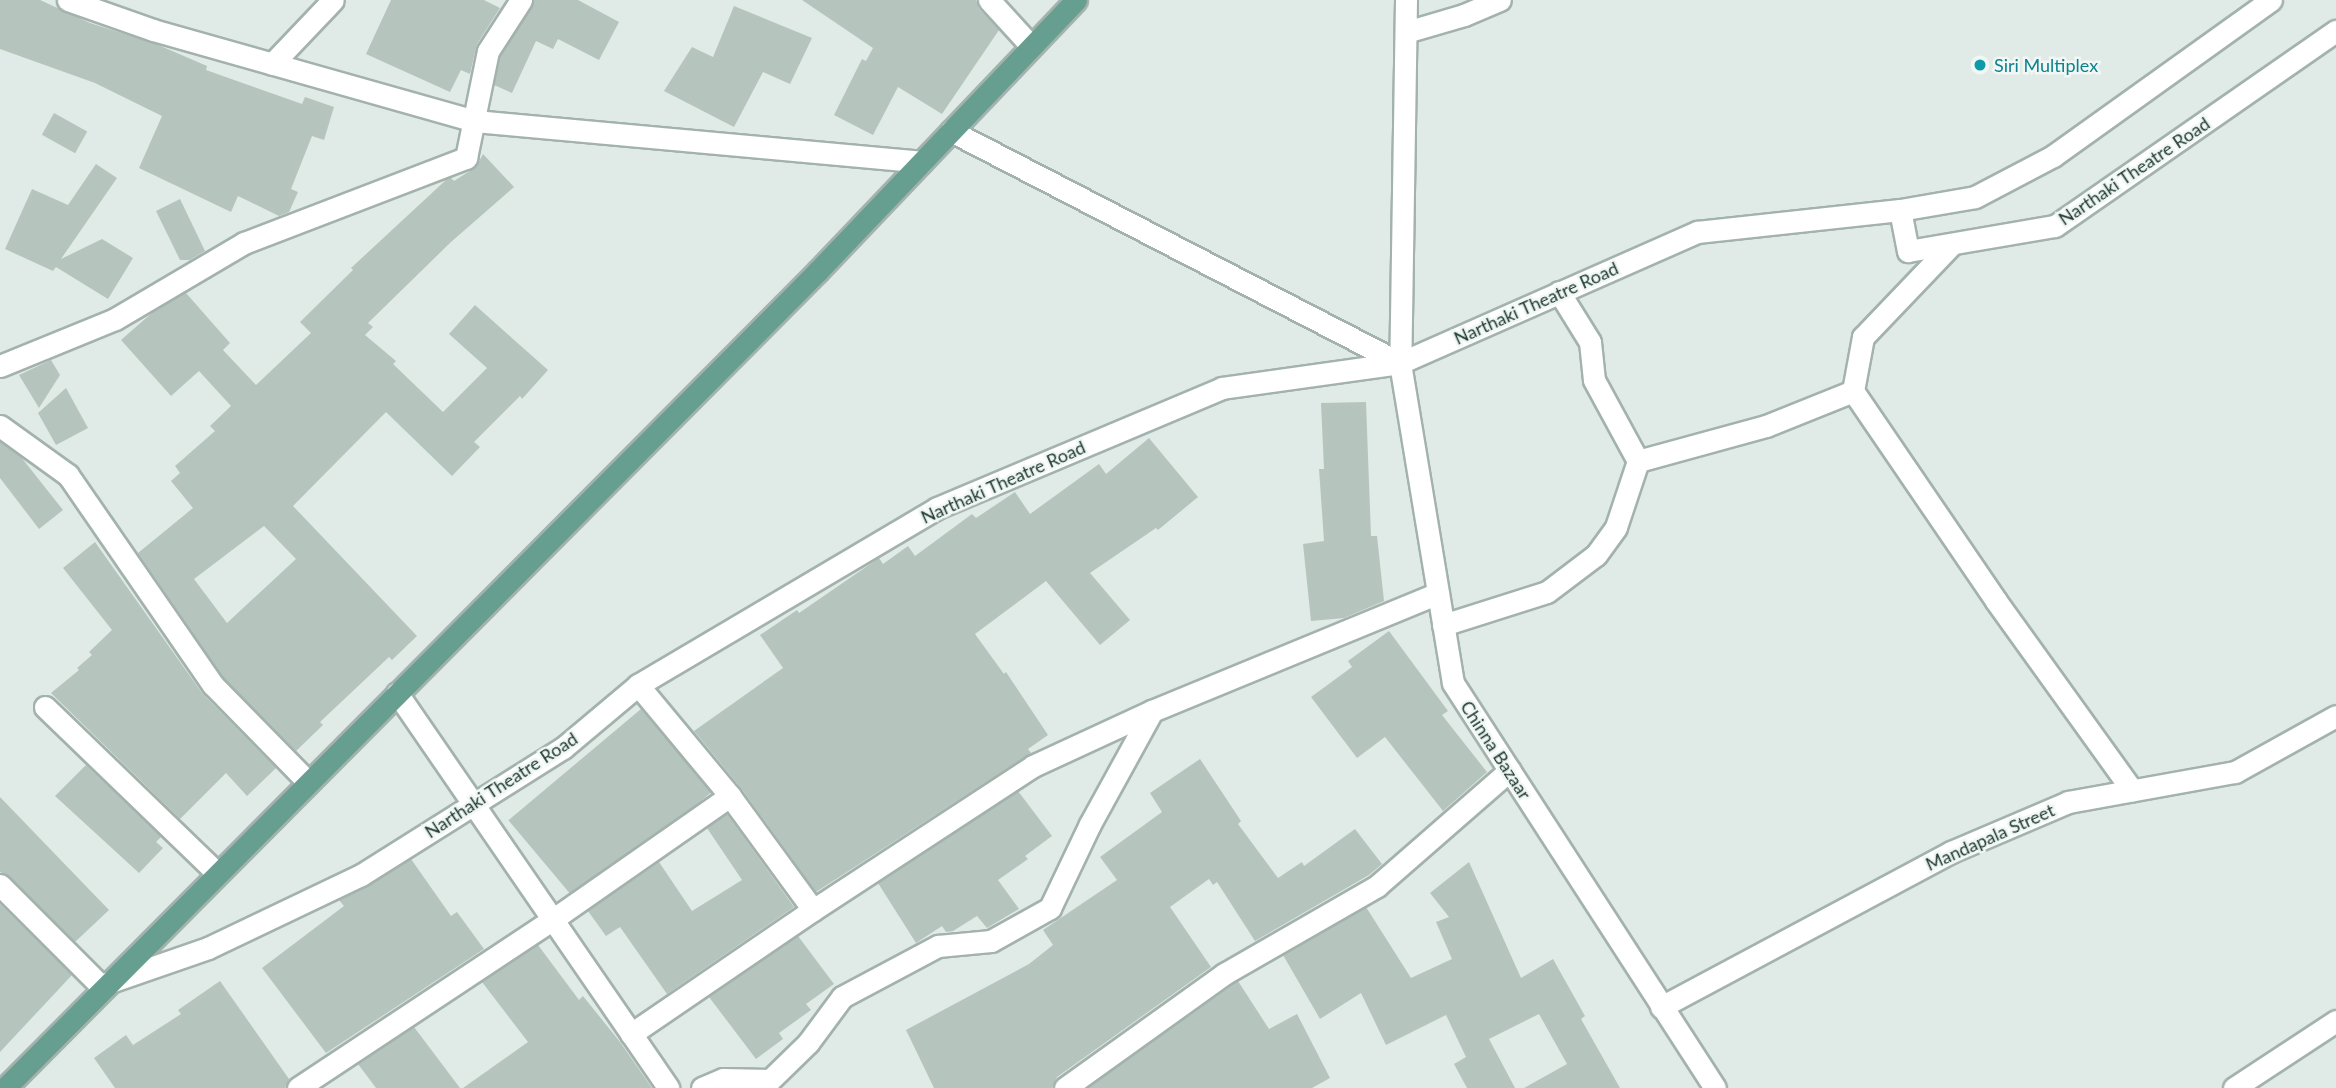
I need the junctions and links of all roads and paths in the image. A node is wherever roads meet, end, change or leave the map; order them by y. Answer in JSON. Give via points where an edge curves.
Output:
{"nodes":[{"id":1,"x":68,"y":0,"type":"edge"},
{"id":2,"x":333,"y":0,"type":"edge"},
{"id":3,"x":521,"y":0,"type":"edge"},
{"id":4,"x":989,"y":0,"type":"edge"},
{"id":5,"x":1076,"y":0,"type":"edge"},
{"id":6,"x":1406,"y":0,"type":"edge"},
{"id":7,"x":1500,"y":0,"type":"edge"},
{"id":8,"x":2271,"y":0,"type":"edge"},
{"id":9,"x":2336,"y":31,"type":"edge"},
{"id":10,"x":1406,"y":32,"type":"junction"},
{"id":11,"x":1031,"y":46,"type":"junction"},
{"id":12,"x":272,"y":64,"type":"junction"},
{"id":13,"x":474,"y":121,"type":"junction"},
{"id":14,"x":951,"y":131,"type":"junction"},
{"id":15,"x":921,"y":162,"type":"junction"},
{"id":16,"x":1900,"y":210,"type":"junction"},
{"id":17,"x":1952,"y":244,"type":"junction"},
{"id":18,"x":1559,"y":292,"type":"junction"},
{"id":19,"x":1400,"y":363,"type":"junction"},
{"id":20,"x":0,"y":366,"type":"edge"},
{"id":21,"x":1853,"y":391,"type":"junction"},
{"id":22,"x":0,"y":426,"type":"edge"},
{"id":23,"x":1638,"y":460,"type":"junction"},
{"id":24,"x":1438,"y":593,"type":"junction"},
{"id":25,"x":1443,"y":625,"type":"junction"},
{"id":26,"x":638,"y":685,"type":"junction"},
{"id":27,"x":397,"y":693,"type":"junction"},
{"id":28,"x":44,"y":708,"type":"dead end"},
{"id":29,"x":1152,"y":711,"type":"junction"},
{"id":30,"x":2336,"y":716,"type":"edge"},
{"id":31,"x":1510,"y":770,"type":"junction"},
{"id":32,"x":309,"y":782,"type":"junction"},
{"id":33,"x":2132,"y":790,"type":"junction"},
{"id":34,"x":730,"y":796,"type":"junction"},
{"id":35,"x":473,"y":805,"type":"junction"},
{"id":36,"x":217,"y":873,"type":"junction"},
{"id":37,"x":0,"y":885,"type":"edge"},
{"id":38,"x":813,"y":910,"type":"junction"},
{"id":39,"x":552,"y":920,"type":"junction"},
{"id":40,"x":105,"y":986,"type":"junction"},
{"id":41,"x":1661,"y":1007,"type":"junction"},
{"id":42,"x":2336,"y":1021,"type":"edge"},
{"id":43,"x":631,"y":1034,"type":"junction"},
{"id":44,"x":5,"y":1088,"type":"edge"},
{"id":45,"x":298,"y":1088,"type":"edge"},
{"id":46,"x":668,"y":1088,"type":"edge"},
{"id":47,"x":702,"y":1088,"type":"edge"},
{"id":48,"x":1065,"y":1088,"type":"edge"},
{"id":49,"x":1715,"y":1088,"type":"edge"},
{"id":50,"x":2234,"y":1088,"type":"edge"}],
"edges":[{"from":1,"to":12,"type":"street"},
{"from":2,"to":12,"type":"street"},
{"from":3,"to":13,"type":"street","via":[[488,51]]},
{"from":4,"to":11,"type":"street"},
{"from":5,"to":11,"type":"main road"},
{"from":6,"to":10,"type":"street","name":"Chinna Bazaar"},
{"from":7,"to":10,"type":"street"},
{"from":8,"to":16,"type":"street","name":"Narthaki Theatre Road","via":[[2053,156],[1975,197]]},
{"from":9,"to":17,"type":"street","name":"Narthaki Theatre Road","via":[[2055,226]]},
{"from":10,"to":19,"type":"street","name":"Chinna Bazaar"},
{"from":11,"to":14,"type":"main road"},
{"from":12,"to":13,"type":"street"},
{"from":13,"to":15,"type":"street"},
{"from":13,"to":20,"type":"street","via":[[466,158],[244,243],[115,319]]},
{"from":14,"to":15,"type":"main road"},
{"from":14,"to":19,"type":"street"},
{"from":15,"to":27,"type":"main road"},
{"from":16,"to":17,"type":"street","name":"Narthaki Theatre Road","via":[[1908,251]]},
{"from":16,"to":18,"type":"street","name":"Narthaki Theatre Road","via":[[1697,232]]},
{"from":17,"to":21,"type":"street","via":[[1863,337]]},
{"from":18,"to":19,"type":"street","name":"Narthaki Theatre Road"},
{"from":18,"to":23,"type":"street","via":[[1590,342],[1594,380]]},
{"from":19,"to":24,"type":"street","name":"Chinna Bazaar"},
{"from":19,"to":26,"type":"street","name":"Narthaki Theatre Road","via":[[1222,388],[937,508]]},
{"from":21,"to":23,"type":"street","via":[[1766,426]]},
{"from":21,"to":33,"type":"street"},
{"from":22,"to":32,"type":"street","via":[[68,475],[213,685]]},
{"from":23,"to":25,"type":"street","via":[[1616,527],[1596,555],[1547,592]]},
{"from":24,"to":25,"type":"street","name":"Chinna Bazaar"},
{"from":24,"to":29,"type":"street"},
{"from":25,"to":31,"type":"street","name":"Chinna Bazaar","via":[[1453,683]]},
{"from":26,"to":34,"type":"street"},
{"from":26,"to":35,"type":"street","name":"Narthaki Theatre Road","via":[[563,748]]},
{"from":27,"to":32,"type":"main road"},
{"from":27,"to":35,"type":"street"},
{"from":28,"to":36,"type":"street"},
{"from":29,"to":38,"type":"street","via":[[1033,766]]},
{"from":29,"to":47,"type":"street","via":[[1050,908],[991,941],[938,946],[842,997],[808,1043],[771,1080],[723,1079]]},
{"from":30,"to":33,"type":"street","name":"Mandapala Street","via":[[2235,772]]},
{"from":31,"to":41,"type":"street","name":"Chinna Bazaar"},
{"from":31,"to":48,"type":"street","via":[[1377,886],[1224,974]]},
{"from":32,"to":36,"type":"main road"},
{"from":33,"to":41,"type":"street","name":"Mandapala Street","via":[[2068,802],[1951,852]]},
{"from":34,"to":38,"type":"street"},
{"from":34,"to":39,"type":"street"},
{"from":35,"to":39,"type":"street"},
{"from":35,"to":40,"type":"street","name":"Narthaki Theatre Road","via":[[361,876],[208,948]]},
{"from":36,"to":40,"type":"main road"},
{"from":37,"to":40,"type":"street"},
{"from":38,"to":43,"type":"street"},
{"from":39,"to":43,"type":"street"},
{"from":39,"to":45,"type":"street"},
{"from":40,"to":44,"type":"main road"},
{"from":41,"to":49,"type":"street","name":"Chinna Bazaar"},
{"from":42,"to":50,"type":"street"},
{"from":43,"to":46,"type":"street"}]}
